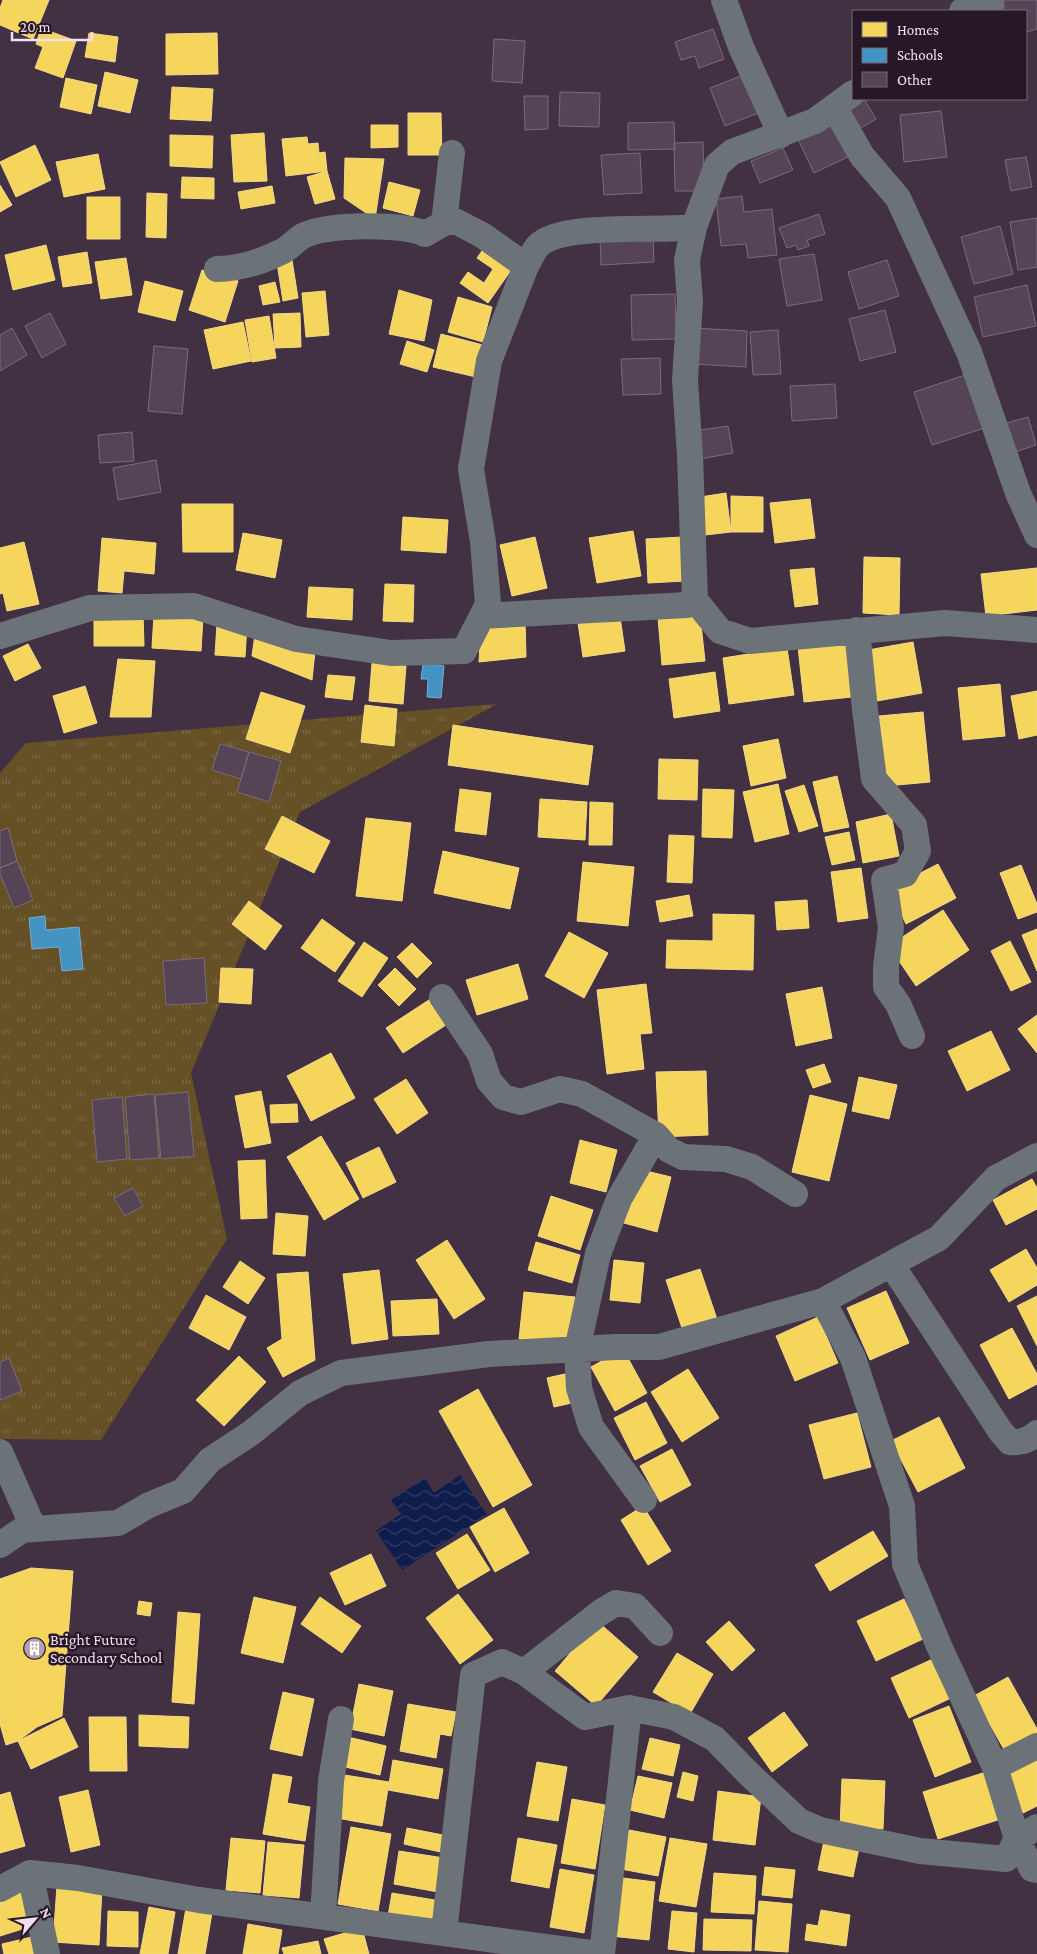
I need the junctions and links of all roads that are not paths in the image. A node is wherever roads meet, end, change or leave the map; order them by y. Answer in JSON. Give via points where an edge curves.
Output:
{"nodes":[{"id":1,"x":724,"y":0,"type":"edge"},
{"id":2,"x":990,"y":4,"type":"dead end"},
{"id":3,"x":966,"y":10,"type":"edge"},
{"id":4,"x":844,"y":100,"type":"edge"},
{"id":5,"x":782,"y":135,"type":"junction"},
{"id":6,"x":452,"y":153,"type":"dead end"},
{"id":7,"x":444,"y":224,"type":"junction"},
{"id":8,"x":694,"y":226,"type":"junction"},
{"id":9,"x":526,"y":266,"type":"junction"},
{"id":10,"x":217,"y":269,"type":"dead end"},
{"id":11,"x":1037,"y":535,"type":"edge"},
{"id":12,"x":695,"y":600,"type":"junction"},
{"id":13,"x":482,"y":616,"type":"junction"},
{"id":14,"x":857,"y":630,"type":"junction"},
{"id":15,"x":1037,"y":630,"type":"edge"},
{"id":16,"x":0,"y":636,"type":"edge"},
{"id":17,"x":442,"y":997,"type":"dead end"},
{"id":18,"x":912,"y":1036,"type":"dead end"},
{"id":19,"x":656,"y":1135,"type":"junction"},
{"id":20,"x":1037,"y":1156,"type":"edge"},
{"id":21,"x":796,"y":1194,"type":"dead end"},
{"id":22,"x":891,"y":1264,"type":"junction"},
{"id":23,"x":823,"y":1301,"type":"junction"},
{"id":24,"x":576,"y":1350,"type":"junction"},
{"id":25,"x":1037,"y":1433,"type":"edge"},
{"id":26,"x":0,"y":1452,"type":"edge"},
{"id":27,"x":644,"y":1500,"type":"dead end"},
{"id":28,"x":34,"y":1529,"type":"junction"},
{"id":29,"x":0,"y":1545,"type":"edge"},
{"id":30,"x":660,"y":1633,"type":"dead end"},
{"id":31,"x":524,"y":1672,"type":"junction"},
{"id":32,"x":629,"y":1708,"type":"junction"},
{"id":33,"x":341,"y":1719,"type":"dead end"},
{"id":34,"x":1037,"y":1746,"type":"edge"},
{"id":35,"x":995,"y":1767,"type":"junction"},
{"id":36,"x":1027,"y":1833,"type":"edge"},
{"id":37,"x":1037,"y":1870,"type":"edge"},
{"id":38,"x":30,"y":1873,"type":"junction"},
{"id":39,"x":0,"y":1889,"type":"edge"},
{"id":40,"x":323,"y":1916,"type":"junction"},
{"id":41,"x":444,"y":1932,"type":"junction"},
{"id":42,"x":47,"y":1954,"type":"edge"},
{"id":43,"x":600,"y":1954,"type":"edge"}],
"edges":[{"from":1,"to":5,"type":"street","via":[[741,47]]},
{"from":2,"to":3,"type":"street"},
{"from":4,"to":5,"type":"street","via":[[815,121]]},
{"from":4,"to":11,"type":"street","via":[[862,156],[898,198],[969,352],[1018,493]]},
{"from":5,"to":8,"type":"street","via":[[732,152],[717,166]]},
{"from":6,"to":7,"type":"street"},
{"from":7,"to":9,"type":"street","via":[[455,221],[482,235]]},
{"from":7,"to":10,"type":"street","via":[[426,234],[414,228],[328,229],[305,235],[284,250],[254,262],[233,269]]},
{"from":8,"to":9,"type":"street","via":[[556,234],[538,246]]},
{"from":8,"to":12,"type":"street","via":[[687,260],[690,302],[685,380]]},
{"from":9,"to":13,"type":"street","via":[[489,360],[471,469],[483,542],[488,604]]},
{"from":12,"to":13,"type":"street","via":[[686,605]]},
{"from":12,"to":14,"type":"street","via":[[720,631],[750,642]]},
{"from":13,"to":16,"type":"street","via":[[464,651],[391,653],[296,638],[194,606],[90,608]]},
{"from":14,"to":15,"type":"street","via":[[945,623]]},
{"from":14,"to":18,"type":"street","via":[[874,779],[914,825],[918,851],[904,874],[884,880],[891,928],[886,988],[898,1004]]},
{"from":17,"to":19,"type":"street","via":[[480,1054],[489,1081],[503,1097],[521,1102],[560,1088],[582,1094]]},
{"from":19,"to":21,"type":"street","via":[[669,1150],[683,1157],[726,1159],[752,1167]]},
{"from":19,"to":24,"type":"street","via":[[619,1199],[598,1254]]},
{"from":20,"to":22,"type":"street","via":[[996,1178],[939,1238]]},
{"from":22,"to":23,"type":"street"},
{"from":22,"to":25,"type":"street","via":[[1001,1432],[1010,1442],[1031,1438]]},
{"from":23,"to":24,"type":"street","via":[[659,1347]]},
{"from":23,"to":35,"type":"street","via":[[853,1358],[902,1506],[905,1564]]},
{"from":24,"to":27,"type":"street","via":[[579,1388],[591,1427]]},
{"from":24,"to":28,"type":"street","via":[[489,1354],[341,1373],[300,1393],[251,1433],[210,1460],[183,1491],[118,1523]]},
{"from":26,"to":28,"type":"street"},
{"from":28,"to":29,"type":"street","via":[[22,1530]]},
{"from":30,"to":31,"type":"street","via":[[635,1606],[616,1603]]},
{"from":31,"to":32,"type":"street","via":[[586,1717]]},
{"from":31,"to":41,"type":"street","via":[[502,1662],[473,1675]]},
{"from":32,"to":36,"type":"street","via":[[674,1717],[715,1739],[799,1820],[820,1830],[920,1851],[1006,1859]]},
{"from":32,"to":43,"type":"street"},
{"from":33,"to":40,"type":"street","via":[[331,1781]]},
{"from":34,"to":35,"type":"street"},
{"from":35,"to":36,"type":"street"},
{"from":36,"to":37,"type":"street","via":[[1032,1869]]},
{"from":38,"to":39,"type":"street"},
{"from":38,"to":40,"type":"street"},
{"from":38,"to":42,"type":"street"},
{"from":40,"to":41,"type":"street"},
{"from":41,"to":43,"type":"street"}]}
